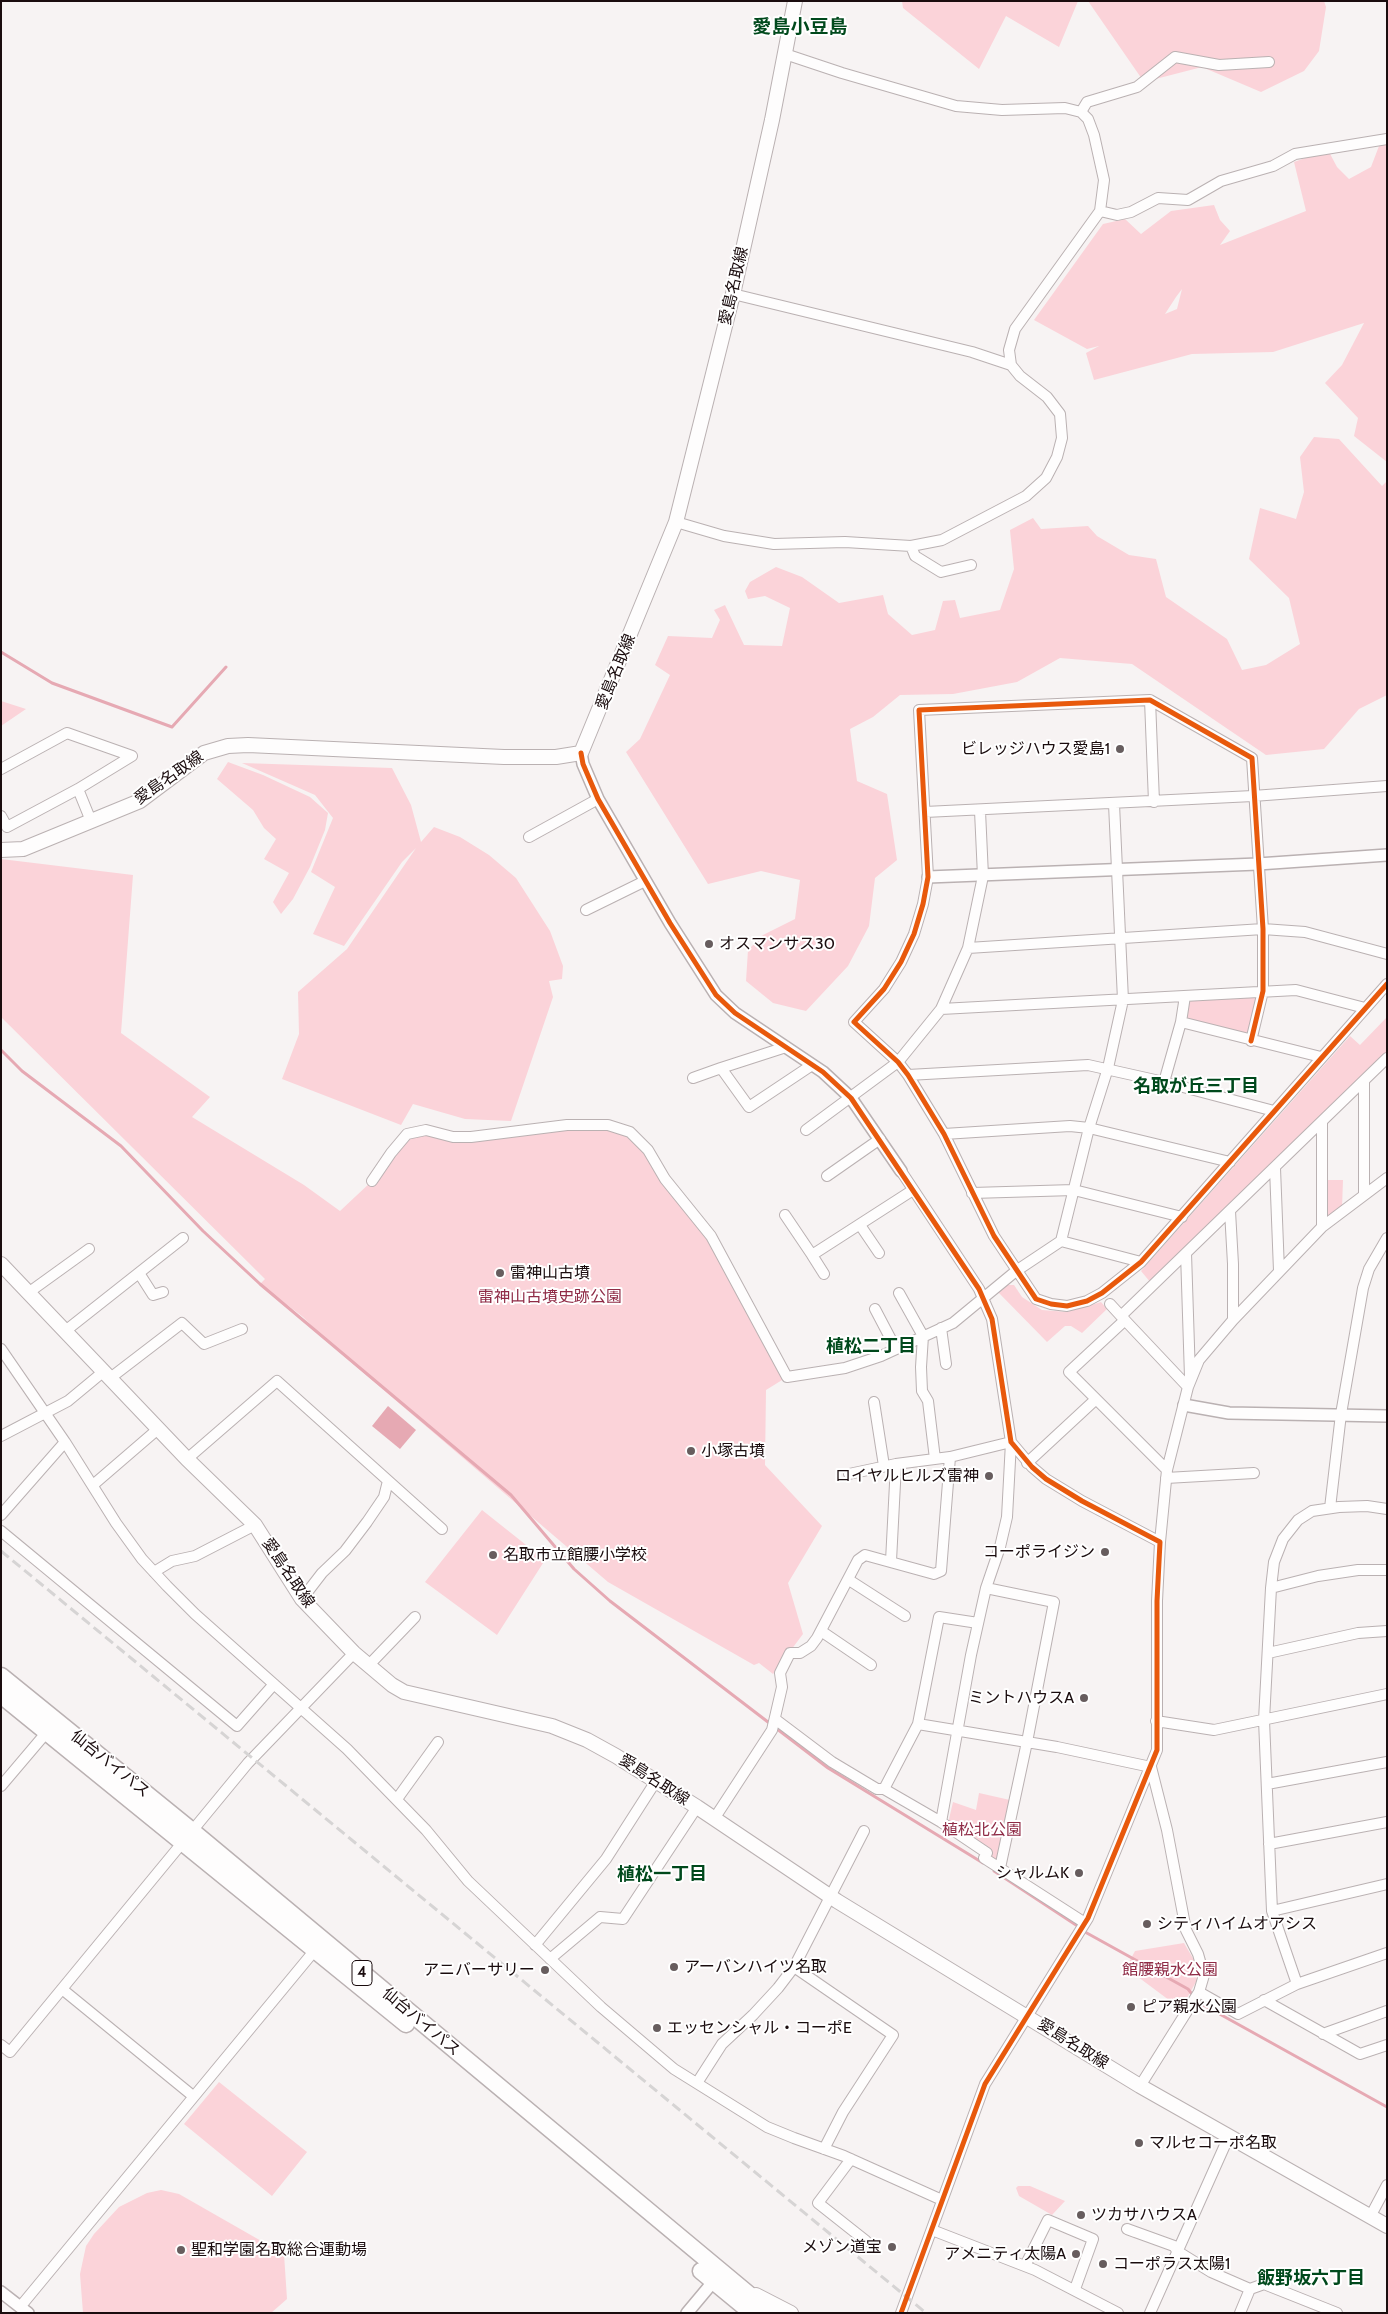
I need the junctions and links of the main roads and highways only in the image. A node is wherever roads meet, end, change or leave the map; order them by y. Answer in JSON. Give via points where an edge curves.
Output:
{"nodes":[{"id":1,"x":795,"y":1,"type":"edge"},
{"id":2,"x":1,"y":850,"type":"edge"},
{"id":3,"x":1,"y":1264,"type":"edge"},
{"id":4,"x":1,"y":1676,"type":"edge"},
{"id":5,"x":1,"y":1695,"type":"edge"},
{"id":6,"x":187,"y":1836,"type":"junction"},
{"id":7,"x":1387,"y":2226,"type":"edge"},
{"id":8,"x":717,"y":2277,"type":"junction"},
{"id":9,"x":742,"y":2288,"type":"junction"},
{"id":10,"x":752,"y":2313,"type":"edge"},
{"id":11,"x":771,"y":2313,"type":"edge"},
{"id":12,"x":791,"y":2313,"type":"edge"}],
"edges":[{"from":1,"to":2,"type":"main road","name":"愛島名取線","via":[[733,294],[676,522],[581,753],[556,757],[504,757],[228,746],[204,753],[140,801],[23,849]]},
{"from":3,"to":7,"type":"main road","name":"愛島名取線","via":[[187,1459],[255,1524],[302,1599],[368,1666],[404,1692],[552,1726],[587,1740],[697,1807],[830,1896],[1140,2086]]},
{"from":4,"to":6,"type":"highway","name":"仙台バイパス","number":"4"},
{"from":5,"to":6,"type":"highway","name":"仙台バイパス","number":"4","via":[[46,1733]]},
{"from":6,"to":8,"type":"highway","name":"仙台バイパス","number":"4"},
{"from":6,"to":8,"type":"highway","name":"仙台バイパス","number":"4","via":[[315,1950]]},
{"from":8,"to":9,"type":"highway","name":"仙台バイパス","number":"4"},
{"from":8,"to":10,"type":"highway","name":"仙台バイパス","number":"4"},
{"from":9,"to":11,"type":"highway","name":"仙台バイパス","number":"4"},
{"from":9,"to":12,"type":"main road"}]}
